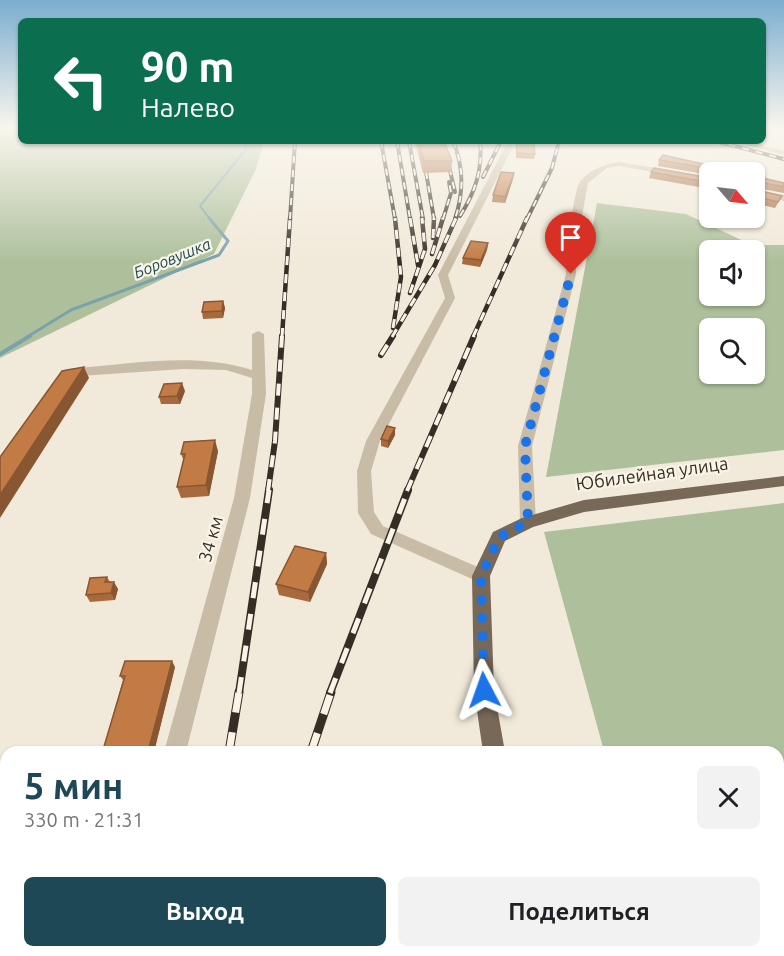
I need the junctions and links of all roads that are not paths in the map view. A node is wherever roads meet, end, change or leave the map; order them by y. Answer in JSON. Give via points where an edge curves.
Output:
{"nodes":[{"id":1,"x":496,"y":173,"type":"edge"},
{"id":2,"x":596,"y":173,"type":"edge"},
{"id":3,"x":668,"y":173,"type":"edge"},
{"id":4,"x":699,"y":178,"type":"edge"},
{"id":5,"x":765,"y":194,"type":"edge"},
{"id":6,"x":784,"y":198,"type":"edge"},
{"id":7,"x":258,"y":333,"type":"dead end"},
{"id":8,"x":258,"y":376,"type":"junction"},
{"id":9,"x":57,"y":382,"type":"edge"},
{"id":10,"x":784,"y":481,"type":"edge"},
{"id":11,"x":528,"y":522,"type":"junction"},
{"id":12,"x":481,"y":576,"type":"junction"},
{"id":13,"x":177,"y":746,"type":"edge"},
{"id":14,"x":493,"y":746,"type":"edge"}],
"edges":[{"from":1,"to":12,"type":"street","via":[[443,275],[450,298],[373,441],[364,471],[366,513],[377,530]]},
{"from":2,"to":11,"type":"street","via":[[584,182],[571,248],[571,274],[525,446]]},
{"from":3,"to":4,"type":"street"},
{"from":5,"to":6,"type":"street"},
{"from":7,"to":8,"type":"street","name":"34 км"},
{"from":8,"to":9,"type":"street","via":[[227,366],[183,365],[71,372]]},
{"from":8,"to":13,"type":"street","name":"34 км","via":[[259,394],[242,498]]},
{"from":10,"to":11,"type":"main road","name":"Юбилейная улица","via":[[584,506]]},
{"from":11,"to":12,"type":"main road","name":"Юбилейная улица","via":[[499,537]]},
{"from":12,"to":14,"type":"main road","name":"Юбилейная улица","via":[[484,690]]}]}
